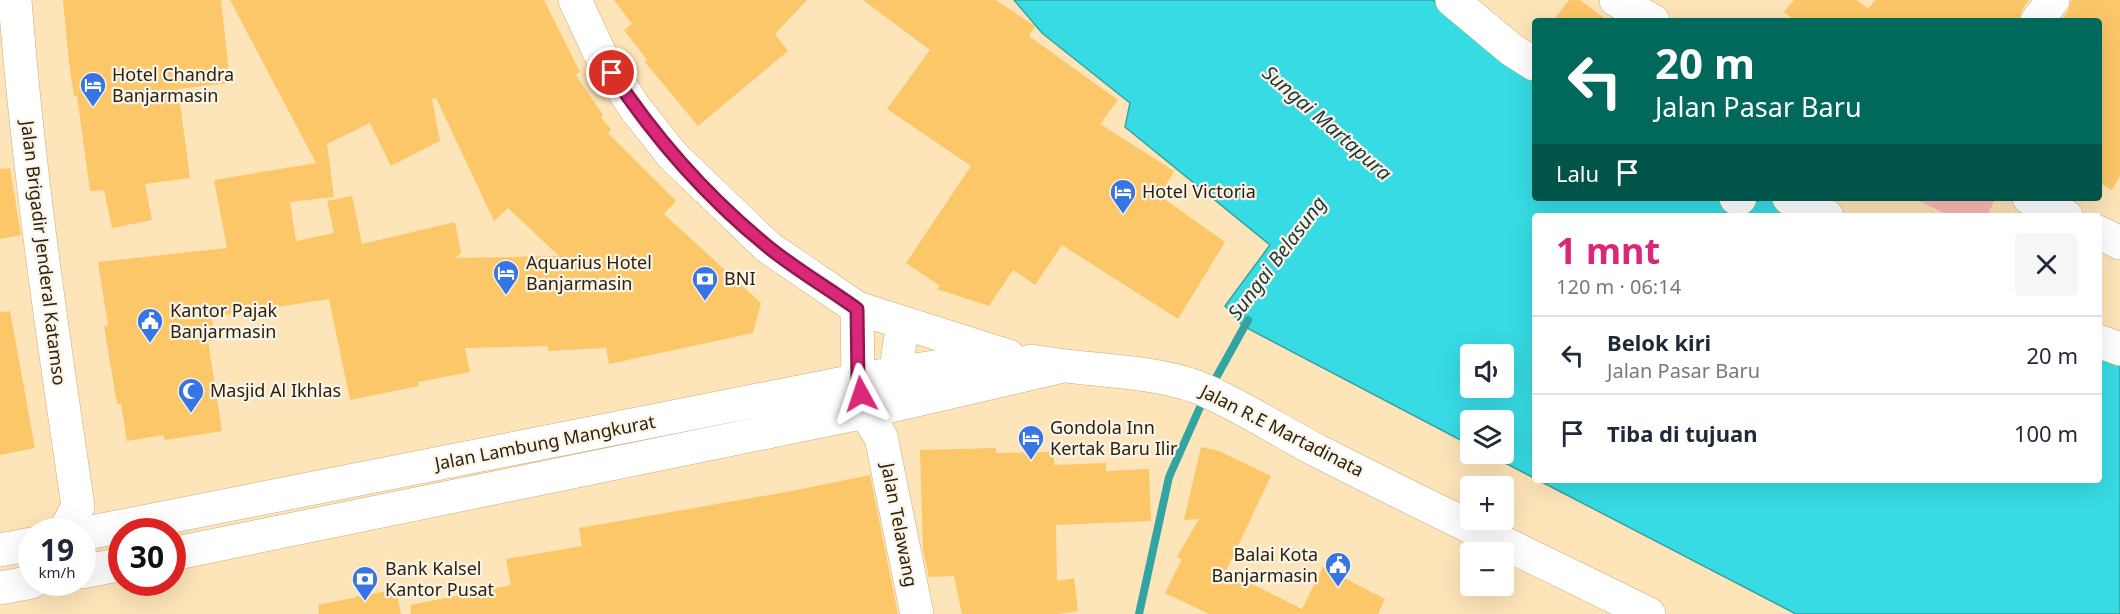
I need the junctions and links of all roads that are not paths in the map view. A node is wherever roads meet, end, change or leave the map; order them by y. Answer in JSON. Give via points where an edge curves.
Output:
{"nodes":[{"id":1,"x":15,"y":0,"type":"edge"},
{"id":2,"x":575,"y":0,"type":"edge"},
{"id":3,"x":1452,"y":0,"type":"edge"},
{"id":4,"x":1616,"y":0,"type":"edge"},
{"id":5,"x":2053,"y":0,"type":"edge"},
{"id":6,"x":1648,"y":18,"type":"edge"},
{"id":7,"x":2039,"y":18,"type":"edge"},
{"id":8,"x":1532,"y":63,"type":"edge"},
{"id":9,"x":1795,"y":201,"type":"edge"},
{"id":10,"x":2035,"y":201,"type":"edge"},
{"id":11,"x":1821,"y":213,"type":"edge"},
{"id":12,"x":2060,"y":213,"type":"edge"},
{"id":13,"x":2102,"y":234,"type":"edge"},
{"id":14,"x":2120,"y":243,"type":"edge"},
{"id":15,"x":857,"y":309,"type":"junction"},
{"id":16,"x":903,"y":323,"type":"junction"},
{"id":17,"x":2102,"y":342,"type":"edge"},
{"id":18,"x":2120,"y":348,"type":"edge"},
{"id":19,"x":1008,"y":356,"type":"junction"},
{"id":20,"x":1059,"y":367,"type":"junction"},
{"id":21,"x":894,"y":373,"type":"junction"},
{"id":22,"x":874,"y":409,"type":"junction"},
{"id":23,"x":379,"y":476,"type":"junction"},
{"id":24,"x":385,"y":510,"type":"junction"},
{"id":25,"x":81,"y":518,"type":"edge"},
{"id":26,"x":96,"y":523,"type":"edge"},
{"id":27,"x":18,"y":547,"type":"edge"},
{"id":28,"x":0,"y":550,"type":"edge"},
{"id":29,"x":186,"y":551,"type":"edge"},
{"id":30,"x":96,"y":552,"type":"edge"},
{"id":31,"x":104,"y":568,"type":"edge"},
{"id":32,"x":18,"y":585,"type":"edge"},
{"id":33,"x":0,"y":588,"type":"edge"},
{"id":34,"x":917,"y":614,"type":"edge"},
{"id":35,"x":1648,"y":614,"type":"edge"}],
"edges":[{"from":1,"to":25,"type":"main road","name":"Jalan Brigadir Jenderal Katamso","via":[[20,75],[47,292]]},
{"from":2,"to":15,"type":"main road","name":"Jalan R.E Martadinata","via":[[601,56],[673,156],[768,247]]},
{"from":3,"to":8,"type":"main road"},
{"from":4,"to":6,"type":"main road"},
{"from":5,"to":7,"type":"main road"},
{"from":9,"to":11,"type":"main road"},
{"from":10,"to":12,"type":"main road"},
{"from":13,"to":14,"type":"main road"},
{"from":15,"to":16,"type":"main road","name":"Jalan R.E Martadinata"},
{"from":15,"to":22,"type":"main road"},
{"from":16,"to":19,"type":"main road","name":"Jalan R.E Martadinata"},
{"from":16,"to":21,"type":"main road"},
{"from":17,"to":18,"type":"main road"},
{"from":19,"to":20,"type":"main road","name":"Jalan R.E Martadinata"},
{"from":19,"to":21,"type":"main road"},
{"from":20,"to":22,"type":"main road","name":"Jalan Lambung Mangkurat"},
{"from":20,"to":35,"type":"main road","name":"Jalan R.E Martadinata","via":[[1147,375],[1197,387]]},
{"from":21,"to":22,"type":"main road"},
{"from":22,"to":23,"type":"main road","name":"Jalan Lambung Mangkurat"},
{"from":22,"to":24,"type":"main road","name":"Jalan Lambung Mangkurat"},
{"from":22,"to":34,"type":"main road","name":"Jalan Telawang"},
{"from":23,"to":24,"type":"main road"},
{"from":23,"to":26,"type":"main road","name":"Jalan Lambung Mangkurat"},
{"from":24,"to":29,"type":"main road","name":"Jalan Lambung Mangkurat"},
{"from":27,"to":28,"type":"main road"},
{"from":30,"to":31,"type":"main road","name":"Jalan Brigadir Jenderal Katamso"},
{"from":32,"to":33,"type":"main road"}]}
